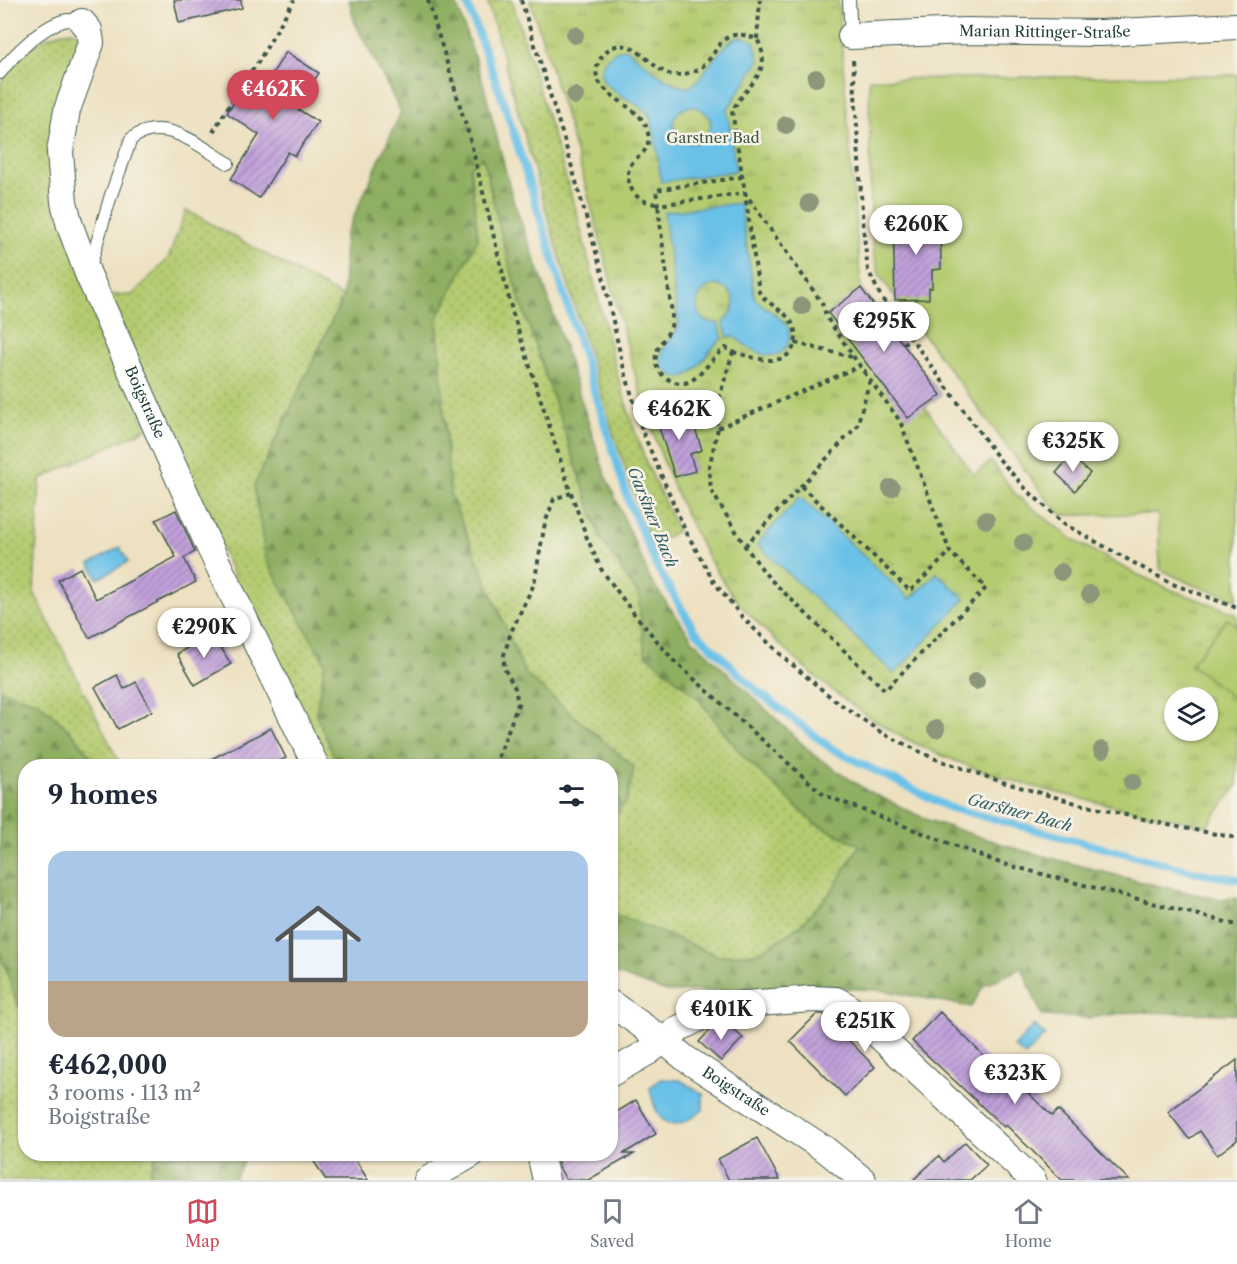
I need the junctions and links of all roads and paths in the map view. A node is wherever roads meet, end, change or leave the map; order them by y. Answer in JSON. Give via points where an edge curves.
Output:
{"nodes":[{"id":1,"x":294,"y":0,"type":"edge"},
{"id":2,"x":428,"y":0,"type":"edge"},
{"id":3,"x":520,"y":0,"type":"edge"},
{"id":4,"x":760,"y":0,"type":"edge"},
{"id":5,"x":849,"y":0,"type":"edge"},
{"id":6,"x":82,"y":22,"type":"joint"},
{"id":7,"x":1237,"y":26,"type":"edge"},
{"id":8,"x":851,"y":36,"type":"junction"},
{"id":9,"x":757,"y":39,"type":"junction"},
{"id":10,"x":0,"y":73,"type":"edge"},
{"id":11,"x":203,"y":148,"type":"junction"},
{"id":12,"x":228,"y":163,"type":"dead end"},
{"id":13,"x":742,"y":177,"type":"junction"},
{"id":14,"x":745,"y":194,"type":"junction"},
{"id":15,"x":658,"y":205,"type":"junction"},
{"id":16,"x":88,"y":274,"type":"junction"},
{"id":17,"x":911,"y":338,"type":"junction"},
{"id":18,"x":795,"y":343,"type":"junction"},
{"id":19,"x":903,"y":344,"type":"dead end"},
{"id":20,"x":733,"y":352,"type":"junction"},
{"id":21,"x":854,"y":358,"type":"junction"},
{"id":22,"x":860,"y":366,"type":"junction"},
{"id":23,"x":870,"y":368,"type":"dead end"},
{"id":24,"x":864,"y":372,"type":"junction"},
{"id":25,"x":870,"y":380,"type":"junction"},
{"id":26,"x":718,"y":428,"type":"junction"},
{"id":27,"x":801,"y":486,"type":"junction"},
{"id":28,"x":570,"y":493,"type":"junction"},
{"id":29,"x":745,"y":546,"type":"junction"},
{"id":30,"x":950,"y":552,"type":"junction"},
{"id":31,"x":1237,"y":608,"type":"edge"},
{"id":32,"x":313,"y":759,"type":"edge"},
{"id":33,"x":498,"y":759,"type":"edge"},
{"id":34,"x":1237,"y":838,"type":"edge"},
{"id":35,"x":1237,"y":925,"type":"edge"},
{"id":36,"x":618,"y":1009,"type":"edge"},
{"id":37,"x":663,"y":1040,"type":"junction"},
{"id":38,"x":618,"y":1069,"type":"edge"},
{"id":39,"x":460,"y":1161,"type":"edge"},
{"id":40,"x":542,"y":1161,"type":"edge"},
{"id":41,"x":426,"y":1180,"type":"edge"},
{"id":42,"x":546,"y":1180,"type":"edge"},
{"id":43,"x":863,"y":1180,"type":"edge"},
{"id":44,"x":1033,"y":1180,"type":"edge"}],
"edges":[{"from":1,"to":11,"type":"path"},
{"from":2,"to":28,"type":"path","via":[[470,139],[512,311]]},
{"from":3,"to":34,"type":"path","via":[[604,280],[643,433],[685,530],[714,582],[743,618],[833,699],[882,734],[933,758],[1083,805]]},
{"from":4,"to":9,"type":"path"},
{"from":5,"to":8,"type":"lane"},
{"from":6,"to":10,"type":"lane","via":[[67,20],[41,33]]},
{"from":6,"to":16,"type":"street","name":"Boigstraße","via":[[89,30],[91,43],[67,110],[60,152],[64,202]]},
{"from":7,"to":8,"type":"street","name":"Marian Rittinger-Straße","via":[[1100,33],[965,31]]},
{"from":8,"to":17,"type":"path","via":[[868,270],[881,297]]},
{"from":9,"to":13,"type":"path","via":[[764,57],[763,67],[732,111]]},
{"from":9,"to":15,"type":"path","via":[[735,35],[725,39],[703,66],[675,76],[626,45],[603,54],[596,71],[601,87],[640,116],[647,128],[649,141],[645,151],[633,160],[627,179],[640,199]]},
{"from":11,"to":12,"type":"lane"},
{"from":11,"to":16,"type":"lane","via":[[172,130],[151,129],[131,139]]},
{"from":13,"to":14,"type":"path"},
{"from":13,"to":15,"type":"path","via":[[656,190]]},
{"from":14,"to":15,"type":"path"},
{"from":14,"to":18,"type":"path","via":[[759,292],[790,321]]},
{"from":14,"to":21,"type":"path","via":[[822,303],[827,318]]},
{"from":15,"to":20,"type":"path","via":[[672,323],[660,343],[658,369],[675,382],[687,382],[716,354],[726,348]]},
{"from":16,"to":32,"type":"street","name":"Boigstraße","via":[[208,544]]},
{"from":17,"to":19,"type":"path"},
{"from":17,"to":31,"type":"path","via":[[999,459],[1064,524],[1170,583]]},
{"from":18,"to":20,"type":"path","via":[[790,353],[778,360]]},
{"from":18,"to":21,"type":"path"},
{"from":20,"to":26,"type":"path","via":[[714,416]]},
{"from":21,"to":22,"type":"path"},
{"from":22,"to":24,"type":"path"},
{"from":22,"to":26,"type":"path"},
{"from":23,"to":24,"type":"path"},
{"from":24,"to":25,"type":"path"},
{"from":25,"to":27,"type":"path","via":[[857,426]]},
{"from":25,"to":30,"type":"path","via":[[900,421]]},
{"from":26,"to":29,"type":"path","via":[[709,468],[711,490]]},
{"from":27,"to":29,"type":"path"},
{"from":27,"to":30,"type":"path","via":[[910,591]]},
{"from":28,"to":33,"type":"path","via":[[554,499],[544,523],[534,584],[504,655],[504,668],[515,688],[518,704]]},
{"from":28,"to":35,"type":"path","via":[[601,569],[666,652],[824,795],[1000,863]]},
{"from":29,"to":30,"type":"path","via":[[768,577],[885,690],[986,588]]},
{"from":36,"to":37,"type":"street","name":"Boigstraße"},
{"from":37,"to":38,"type":"street"},
{"from":37,"to":43,"type":"street","name":"Boigstraße","via":[[701,1070],[826,1150]]},
{"from":37,"to":44,"type":"street","via":[[698,1017],[728,1007],[836,1000]]},
{"from":39,"to":41,"type":"street"},
{"from":40,"to":42,"type":"street"}]}
